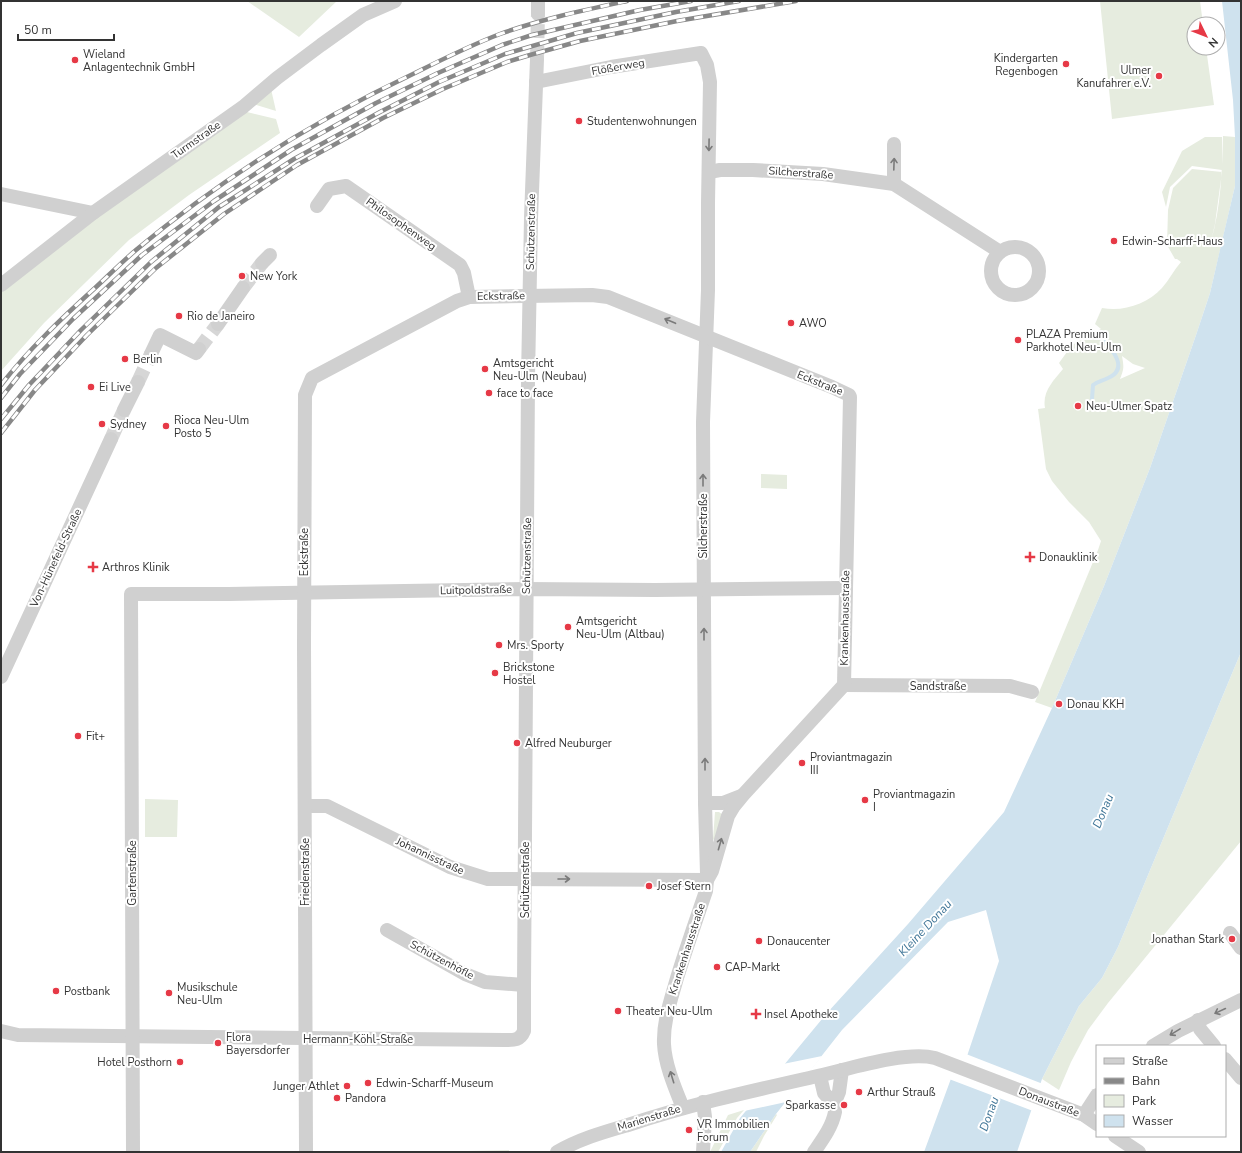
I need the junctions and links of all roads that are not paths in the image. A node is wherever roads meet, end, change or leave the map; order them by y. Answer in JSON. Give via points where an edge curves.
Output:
{"nodes":[{"id":1,"x":395,"y":1,"type":"edge"},
{"id":2,"x":701,"y":53,"type":"joint"},
{"id":3,"x":537,"y":59,"type":"tunnel mouth"},
{"id":4,"x":536,"y":82,"type":"junction"},
{"id":5,"x":894,"y":144,"type":"dead end"},
{"id":6,"x":709,"y":172,"type":"junction"},
{"id":7,"x":894,"y":184,"type":"junction"},
{"id":8,"x":1,"y":194,"type":"edge"},
{"id":9,"x":317,"y":206,"type":"dead end"},
{"id":10,"x":93,"y":213,"type":"junction"},
{"id":11,"x":1000,"y":252,"type":"dead end"},
{"id":12,"x":1,"y":285,"type":"edge"},
{"id":13,"x":243,"y":288,"type":"tunnel mouth"},
{"id":14,"x":530,"y":296,"type":"junction"},
{"id":15,"x":469,"y":297,"type":"junction"},
{"id":16,"x":218,"y":324,"type":"tunnel mouth"},
{"id":17,"x":706,"y":337,"type":"junction"},
{"id":18,"x":199,"y":349,"type":"dead end"},
{"id":19,"x":151,"y":354,"type":"tunnel mouth"},
{"id":20,"x":138,"y":382,"type":"tunnel mouth"},
{"id":21,"x":850,"y":402,"type":"joint"},
{"id":22,"x":124,"y":410,"type":"tunnel mouth"},
{"id":23,"x":111,"y":439,"type":"tunnel mouth"},
{"id":24,"x":845,"y":588,"type":"junction"},
{"id":25,"x":526,"y":589,"type":"junction"},
{"id":26,"x":703,"y":589,"type":"junction"},
{"id":27,"x":304,"y":592,"type":"junction"},
{"id":28,"x":132,"y":594,"type":"joint"},
{"id":29,"x":1,"y":677,"type":"edge"},
{"id":30,"x":844,"y":686,"type":"junction"},
{"id":31,"x":1032,"y":692,"type":"dead end"},
{"id":32,"x":743,"y":795,"type":"junction"},
{"id":33,"x":705,"y":802,"type":"junction"},
{"id":34,"x":305,"y":806,"type":"junction"},
{"id":35,"x":525,"y":879,"type":"junction"},
{"id":36,"x":707,"y":880,"type":"junction"},
{"id":37,"x":387,"y":930,"type":"dead end"},
{"id":38,"x":1230,"y":933,"type":"dead end"},
{"id":39,"x":1241,"y":948,"type":"edge"},
{"id":40,"x":524,"y":985,"type":"junction"},
{"id":41,"x":1241,"y":1000,"type":"edge"},
{"id":42,"x":1198,"y":1020,"type":"junction"},
{"id":43,"x":1,"y":1031,"type":"edge"},
{"id":44,"x":18,"y":1035,"type":"junction"},
{"id":45,"x":132,"y":1036,"type":"junction"},
{"id":46,"x":1,"y":1038,"type":"edge"},
{"id":47,"x":305,"y":1038,"type":"junction"},
{"id":48,"x":507,"y":1040,"type":"joint"},
{"id":49,"x":1155,"y":1045,"type":"edge"},
{"id":50,"x":1213,"y":1045,"type":"edge"},
{"id":51,"x":1226,"y":1060,"type":"edge"},
{"id":52,"x":842,"y":1070,"type":"junction"},
{"id":53,"x":815,"y":1077,"type":"junction"},
{"id":54,"x":1241,"y":1078,"type":"edge"},
{"id":55,"x":1096,"y":1097,"type":"edge"},
{"id":56,"x":703,"y":1102,"type":"junction"},
{"id":57,"x":683,"y":1108,"type":"junction"},
{"id":58,"x":835,"y":1112,"type":"dead end"},
{"id":59,"x":1084,"y":1115,"type":"junction"},
{"id":60,"x":1096,"y":1123,"type":"edge"},
{"id":61,"x":1116,"y":1137,"type":"edge"},
{"id":62,"x":133,"y":1152,"type":"edge"},
{"id":63,"x":306,"y":1152,"type":"edge"},
{"id":64,"x":557,"y":1152,"type":"edge"},
{"id":65,"x":703,"y":1152,"type":"edge"},
{"id":66,"x":814,"y":1152,"type":"edge"},
{"id":67,"x":1139,"y":1152,"type":"edge"}],
"edges":[{"from":1,"to":10,"type":"street","name":"Turmstraße","via":[[363,15],[333,36],[243,107]]},
{"from":2,"to":4,"type":"street","name":"Flößerweg"},
{"from":2,"to":6,"type":"street","name":"Silcherstraße","one_way":true,"via":[[707,65],[710,82]]},
{"from":3,"to":4,"type":"street","name":"Schützenstraße"},
{"from":4,"to":14,"type":"street","name":"Schützenstraße"},
{"from":7,"to":5,"type":"street","one_way":true},
{"from":6,"to":7,"type":"street","name":"Silcherstraße","via":[[752,170],[815,173]]},
{"from":6,"to":17,"type":"street","name":"Silcherstraße"},
{"from":7,"to":11,"type":"street","name":"Silcherstraße"},
{"from":8,"to":10,"type":"street"},
{"from":9,"to":15,"type":"street","name":"Philosophenweg","via":[[329,189],[346,186],[460,266],[466,279]]},
{"from":10,"to":12,"type":"street","name":"Turmstraße"},
{"from":13,"to":16,"type":"street"},
{"from":14,"to":15,"type":"street","name":"Eckstraße"},
{"from":17,"to":14,"type":"street","name":"Eckstraße","one_way":true,"via":[[608,297]]},
{"from":14,"to":25,"type":"street","name":"Schützenstraße"},
{"from":15,"to":27,"type":"street","name":"Eckstraße","via":[[312,378],[304,400]]},
{"from":17,"to":21,"type":"street","name":"Eckstraße","via":[[849,394]]},
{"from":26,"to":17,"type":"street","name":"Silcherstraße","one_way":true},
{"from":18,"to":19,"type":"street","via":[[196,353],[160,335]]},
{"from":20,"to":22,"type":"street"},
{"from":21,"to":24,"type":"street","name":"Krankenhausstraße"},
{"from":23,"to":29,"type":"street","name":"Von-Hünefeld-Straße"},
{"from":24,"to":26,"type":"street","name":"Luitpoldstraße"},
{"from":24,"to":30,"type":"street","name":"Krankenhausstraße"},
{"from":25,"to":26,"type":"street","name":"Luitpoldstraße"},
{"from":25,"to":27,"type":"street","name":"Luitpoldstraße"},
{"from":25,"to":35,"type":"street","name":"Schützenstraße"},
{"from":33,"to":26,"type":"street","name":"Silcherstraße","one_way":true},
{"from":27,"to":28,"type":"street","name":"Luitpoldstraße"},
{"from":27,"to":34,"type":"street","name":"Friedenstraße"},
{"from":28,"to":45,"type":"street","name":"Gartenstraße"},
{"from":30,"to":31,"type":"street","name":"Sandstraße","via":[[1010,686]]},
{"from":30,"to":32,"type":"street","name":"Krankenhausstraße"},
{"from":32,"to":33,"type":"street","name":"Krankenhausstraße","via":[[724,803]]},
{"from":36,"to":32,"type":"street","name":"Krankenhausstraße","one_way":true,"via":[[728,816]]},
{"from":33,"to":36,"type":"street","name":"Silcherstraße"},
{"from":34,"to":35,"type":"street","name":"Johannisstraße","via":[[327,806],[450,867],[488,879]]},
{"from":34,"to":47,"type":"street","name":"Friedenstraße"},
{"from":35,"to":36,"type":"street","name":"Johannisstraße","one_way":true},
{"from":35,"to":40,"type":"street","name":"Schützenstraße"},
{"from":57,"to":36,"type":"street","name":"Krankenhausstraße","one_way":true,"via":[[666,1058],[665,1023],[706,891]]},
{"from":37,"to":40,"type":"street","name":"Schützenhöfle","via":[[465,974],[485,982]]},
{"from":38,"to":39,"type":"street"},
{"from":40,"to":48,"type":"street","name":"Schützenstraße","via":[[523,1034],[517,1040]]},
{"from":41,"to":42,"type":"street","one_way":true},
{"from":42,"to":49,"type":"street","one_way":true},
{"from":42,"to":50,"type":"street","via":[[1200,1029]]},
{"from":43,"to":44,"type":"street","name":"Hermann-Köhl-Straße"},
{"from":44,"to":45,"type":"street","name":"Hermann-Köhl-Straße"},
{"from":44,"to":46,"type":"street","name":"Hermann-Köhl-Straße"},
{"from":45,"to":47,"type":"street","name":"Hermann-Köhl-Straße"},
{"from":45,"to":62,"type":"street","name":"Gartenstraße"},
{"from":47,"to":48,"type":"street","name":"Hermann-Köhl-Straße"},
{"from":47,"to":63,"type":"street","name":"Friedenstraße"},
{"from":51,"to":54,"type":"street"},
{"from":52,"to":53,"type":"street","name":"Marienstraße"},
{"from":52,"to":53,"type":"street","via":[[839,1092],[834,1104]]},
{"from":52,"to":59,"type":"street","name":"Donaustraße","via":[[914,1056],[929,1057]]},
{"from":53,"to":56,"type":"street","name":"Marienstraße"},
{"from":55,"to":59,"type":"street"},
{"from":56,"to":57,"type":"street","name":"Marienstraße"},
{"from":56,"to":65,"type":"street"},
{"from":57,"to":64,"type":"street","name":"Marienstraße","via":[[594,1136]]},
{"from":58,"to":66,"type":"street","via":[[828,1132]]},
{"from":59,"to":60,"type":"street","name":"Donaustraße"},
{"from":61,"to":67,"type":"street"}]}
